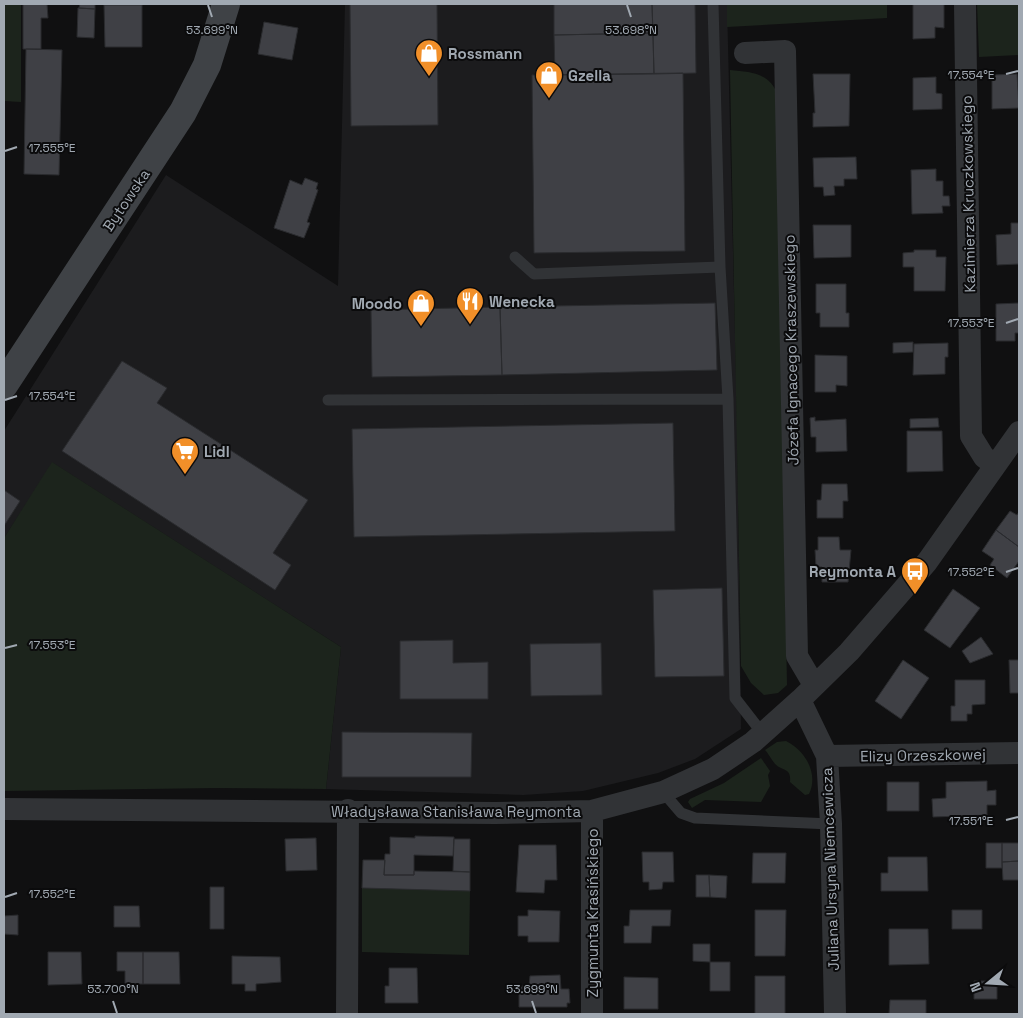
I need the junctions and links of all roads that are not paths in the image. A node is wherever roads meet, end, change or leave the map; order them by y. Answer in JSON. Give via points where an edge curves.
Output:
{"nodes":[{"id":1,"x":226,"y":4,"type":"edge"},
{"id":2,"x":713,"y":4,"type":"edge"},
{"id":3,"x":965,"y":4,"type":"edge"},
{"id":4,"x":745,"y":53,"type":"dead end"},
{"id":5,"x":515,"y":256,"type":"dead end"},
{"id":6,"x":720,"y":267,"type":"junction"},
{"id":7,"x":4,"y":385,"type":"edge"},
{"id":8,"x":728,"y":399,"type":"junction"},
{"id":9,"x":328,"y":400,"type":"dead end"},
{"id":10,"x":1019,"y":432,"type":"edge"},
{"id":11,"x":995,"y":465,"type":"junction"},
{"id":12,"x":807,"y":692,"type":"junction"},
{"id":13,"x":763,"y":734,"type":"junction"},
{"id":14,"x":1019,"y":753,"type":"edge"},
{"id":15,"x":826,"y":756,"type":"junction"},
{"id":16,"x":663,"y":792,"type":"junction"},
{"id":17,"x":4,"y":809,"type":"edge"},
{"id":18,"x":348,"y":810,"type":"junction"},
{"id":19,"x":592,"y":811,"type":"junction"},
{"id":20,"x":831,"y":824,"type":"junction"},
{"id":21,"x":347,"y":1014,"type":"edge"},
{"id":22,"x":592,"y":1014,"type":"edge"},
{"id":23,"x":835,"y":1014,"type":"edge"}],
"edges":[{"from":1,"to":7,"type":"street","name":"Bytowska","via":[[206,65],[183,112]]},
{"from":2,"to":6,"type":"lane"},
{"from":3,"to":11,"type":"street","name":"Kazimierza Kruczkowskiego","via":[[971,436],[984,457]]},
{"from":4,"to":12,"type":"street","name":"Józefa Ignacego Kraszewskiego","via":[[785,51],[796,656]]},
{"from":5,"to":6,"type":"lane","via":[[534,274]]},
{"from":6,"to":8,"type":"lane"},
{"from":8,"to":9,"type":"lane"},
{"from":8,"to":13,"type":"lane","via":[[735,698]]},
{"from":10,"to":11,"type":"street","name":"Władysława Stanisława Reymonta"},
{"from":11,"to":12,"type":"street","name":"Władysława Stanisława Reymonta","via":[[912,581],[874,626]]},
{"from":12,"to":13,"type":"street","name":"Władysława Stanisława Reymonta"},
{"from":12,"to":15,"type":"street","name":"Juliana Ursyna Niemcewicza"},
{"from":13,"to":16,"type":"street","name":"Władysława Stanisława Reymonta","via":[[721,764]]},
{"from":14,"to":15,"type":"street","name":"Elizy Orzeszkowej"},
{"from":15,"to":20,"type":"street","name":"Juliana Ursyna Niemcewicza"},
{"from":16,"to":19,"type":"street","name":"Władysława Stanisława Reymonta"},
{"from":16,"to":20,"type":"lane","via":[[681,813],[695,818]]},
{"from":17,"to":18,"type":"street","name":"Władysława Stanisława Reymonta"},
{"from":18,"to":19,"type":"street","name":"Władysława Stanisława Reymonta"},
{"from":18,"to":21,"type":"street"},
{"from":19,"to":22,"type":"street","name":"Zygmunta Krasińskiego"},
{"from":20,"to":23,"type":"street","name":"Juliana Ursyna Niemcewicza"}]}
